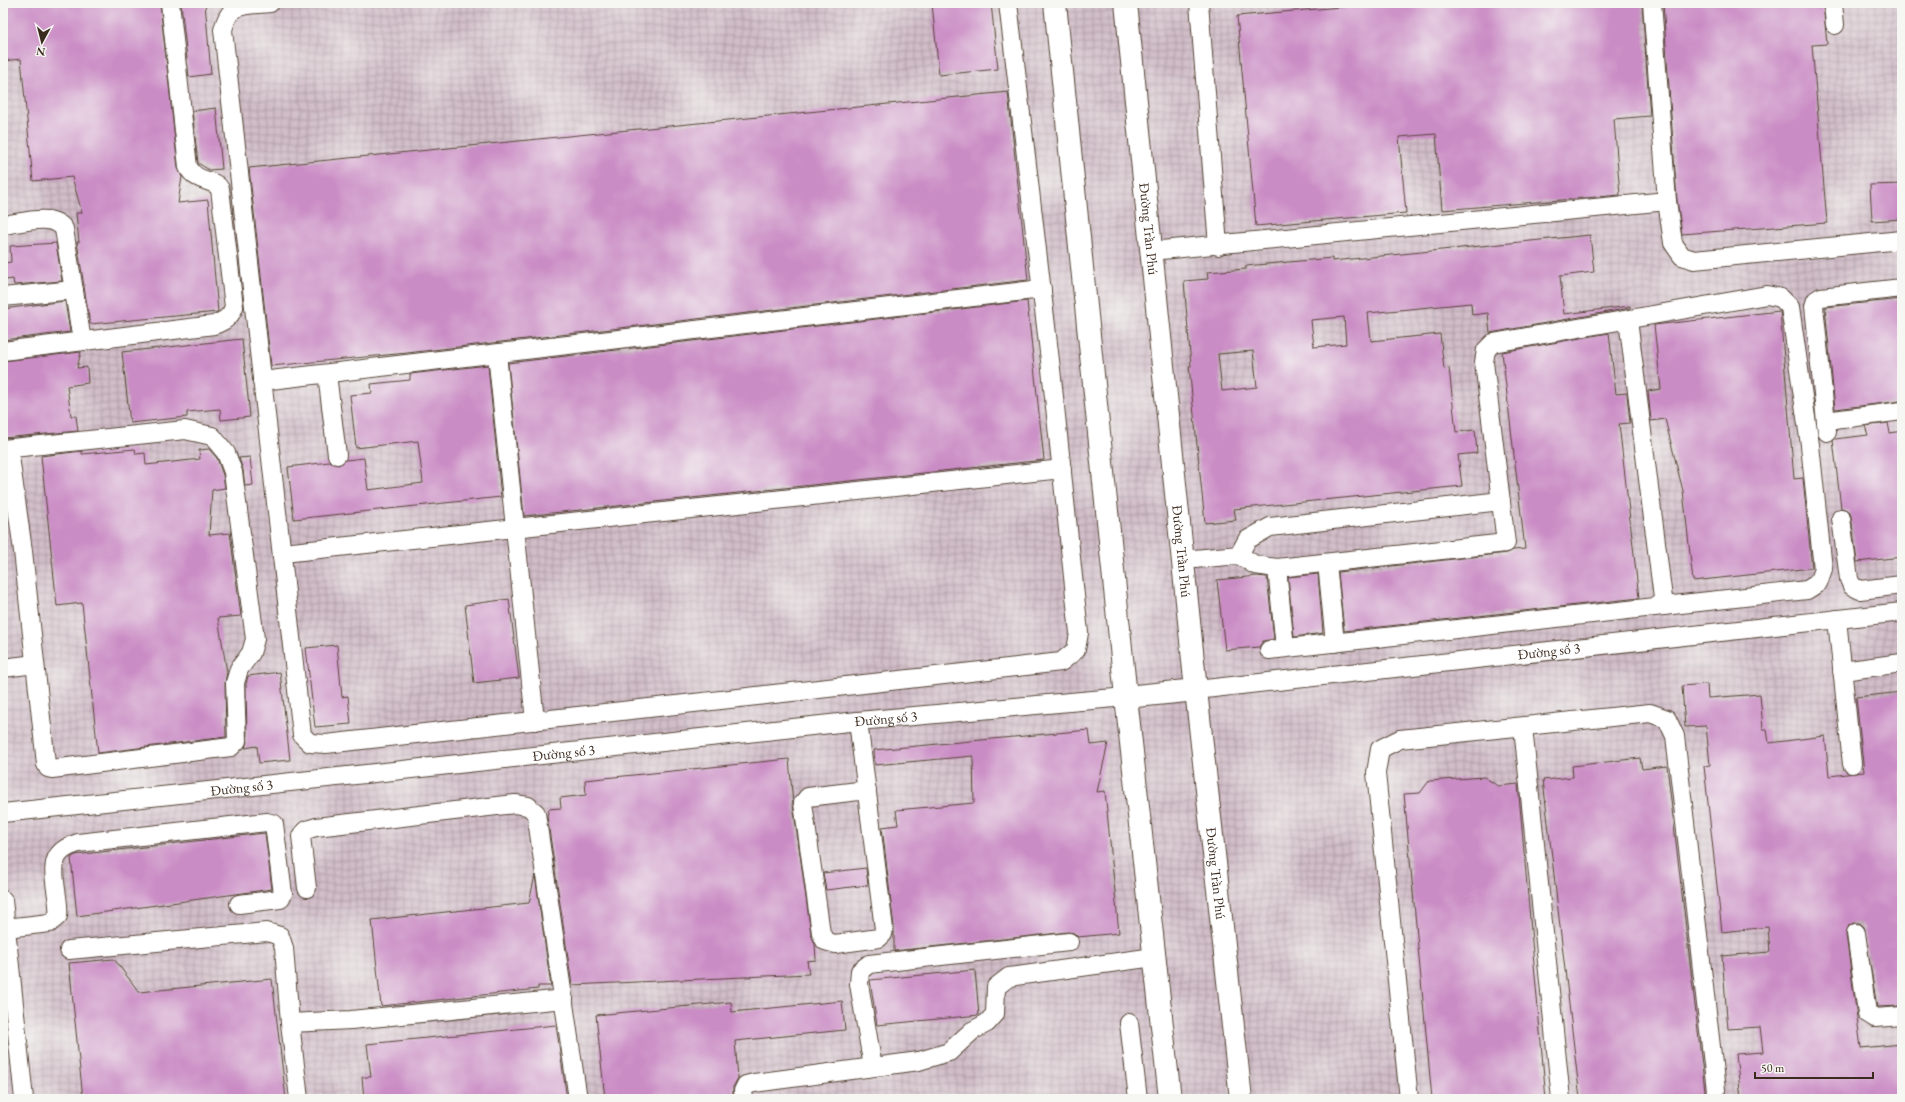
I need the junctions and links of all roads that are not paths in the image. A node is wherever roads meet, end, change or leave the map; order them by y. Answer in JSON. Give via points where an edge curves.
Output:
{"nodes":[{"id":1,"x":170,"y":3,"type":"edge"},
{"id":2,"x":270,"y":3,"type":"edge"},
{"id":3,"x":1008,"y":3,"type":"edge"},
{"id":4,"x":1055,"y":3,"type":"edge"},
{"id":5,"x":1126,"y":3,"type":"edge"},
{"id":6,"x":1199,"y":3,"type":"edge"},
{"id":7,"x":1652,"y":3,"type":"edge"},
{"id":8,"x":1833,"y":3,"type":"edge"},
{"id":9,"x":1835,"y":25,"type":"dead end"},
{"id":10,"x":1668,"y":201,"type":"junction"},
{"id":11,"x":3,"y":225,"type":"edge"},
{"id":12,"x":1902,"y":240,"type":"edge"},
{"id":13,"x":1218,"y":246,"type":"junction"},
{"id":14,"x":1151,"y":251,"type":"junction"},
{"id":15,"x":1902,"y":288,"type":"edge"},
{"id":16,"x":1042,"y":289,"type":"junction"},
{"id":17,"x":74,"y":290,"type":"junction"},
{"id":18,"x":3,"y":297,"type":"edge"},
{"id":19,"x":1628,"y":320,"type":"junction"},
{"id":20,"x":82,"y":341,"type":"junction"},
{"id":21,"x":3,"y":350,"type":"edge"},
{"id":22,"x":498,"y":354,"type":"junction"},
{"id":23,"x":327,"y":374,"type":"junction"},
{"id":24,"x":262,"y":381,"type":"junction"},
{"id":25,"x":1902,"y":411,"type":"edge"},
{"id":26,"x":6,"y":449,"type":"edge"},
{"id":27,"x":337,"y":456,"type":"dead end"},
{"id":28,"x":1062,"y":469,"type":"junction"},
{"id":29,"x":1501,"y":501,"type":"junction"},
{"id":30,"x":1841,"y":518,"type":"dead end"},
{"id":31,"x":514,"y":528,"type":"junction"},
{"id":32,"x":283,"y":554,"type":"junction"},
{"id":33,"x":1239,"y":555,"type":"junction"},
{"id":34,"x":1183,"y":560,"type":"junction"},
{"id":35,"x":1327,"y":563,"type":"junction"},
{"id":36,"x":1277,"y":568,"type":"junction"},
{"id":37,"x":1902,"y":585,"type":"edge"},
{"id":38,"x":1664,"y":606,"type":"junction"},
{"id":39,"x":1902,"y":612,"type":"edge"},
{"id":40,"x":1836,"y":618,"type":"junction"},
{"id":41,"x":1335,"y":643,"type":"junction"},
{"id":42,"x":1902,"y":663,"type":"edge"},
{"id":43,"x":35,"y":664,"type":"junction"},
{"id":44,"x":3,"y":668,"type":"edge"},
{"id":45,"x":1842,"y":670,"type":"junction"},
{"id":46,"x":1196,"y":690,"type":"junction"},
{"id":47,"x":1126,"y":697,"type":"junction"},
{"id":48,"x":535,"y":721,"type":"junction"},
{"id":49,"x":858,"y":721,"type":"junction"},
{"id":50,"x":1523,"y":726,"type":"junction"},
{"id":51,"x":1852,"y":764,"type":"dead end"},
{"id":52,"x":866,"y":790,"type":"junction"},
{"id":53,"x":3,"y":813,"type":"edge"},
{"id":54,"x":307,"y":888,"type":"dead end"},
{"id":55,"x":3,"y":900,"type":"edge"},
{"id":56,"x":240,"y":904,"type":"dead end"},
{"id":57,"x":6,"y":928,"type":"junction"},
{"id":58,"x":1856,"y":933,"type":"dead end"},
{"id":59,"x":1069,"y":942,"type":"dead end"},
{"id":60,"x":69,"y":950,"type":"dead end"},
{"id":61,"x":1154,"y":957,"type":"junction"},
{"id":62,"x":564,"y":998,"type":"junction"},
{"id":63,"x":1902,"y":1016,"type":"edge"},
{"id":64,"x":290,"y":1023,"type":"junction"},
{"id":65,"x":1129,"y":1023,"type":"dead end"},
{"id":66,"x":873,"y":1067,"type":"junction"},
{"id":67,"x":24,"y":1099,"type":"edge"},
{"id":68,"x":299,"y":1099,"type":"edge"},
{"id":69,"x":578,"y":1099,"type":"edge"},
{"id":70,"x":744,"y":1099,"type":"edge"},
{"id":71,"x":1138,"y":1099,"type":"edge"},
{"id":72,"x":1170,"y":1099,"type":"edge"},
{"id":73,"x":1241,"y":1099,"type":"edge"},
{"id":74,"x":1409,"y":1099,"type":"edge"},
{"id":75,"x":1561,"y":1099,"type":"edge"},
{"id":76,"x":1714,"y":1099,"type":"edge"}],
"edges":[{"from":1,"to":20,"type":"street","via":[[188,167],[192,175],[217,184],[220,189],[234,307],[231,315],[214,325]]},
{"from":2,"to":24,"type":"street","via":[[237,6],[227,15],[223,30]]},
{"from":3,"to":16,"type":"street"},
{"from":4,"to":47,"type":"main road"},
{"from":5,"to":14,"type":"main road","name":"Đường Trần Phú"},
{"from":6,"to":13,"type":"street"},
{"from":7,"to":10,"type":"street"},
{"from":8,"to":9,"type":"street"},
{"from":10,"to":12,"type":"street","via":[[1674,244],[1682,256],[1694,260]]},
{"from":10,"to":13,"type":"street"},
{"from":11,"to":17,"type":"street","via":[[50,219],[60,223],[64,230]]},
{"from":13,"to":14,"type":"street"},
{"from":14,"to":34,"type":"main road","name":"Đường Trần Phú"},
{"from":15,"to":25,"type":"street","via":[[1821,297],[1816,300],[1814,306],[1826,427]]},
{"from":16,"to":22,"type":"street"},
{"from":16,"to":28,"type":"street"},
{"from":17,"to":18,"type":"street"},
{"from":17,"to":20,"type":"street"},
{"from":19,"to":29,"type":"street","via":[[1493,343],[1486,350],[1484,362]]},
{"from":19,"to":38,"type":"street"},
{"from":19,"to":38,"type":"street","via":[[1767,296],[1781,298],[1790,307],[1810,445],[1823,568],[1818,583],[1807,590]]},
{"from":20,"to":21,"type":"street"},
{"from":22,"to":23,"type":"street"},
{"from":22,"to":31,"type":"street"},
{"from":23,"to":24,"type":"street"},
{"from":23,"to":27,"type":"street"},
{"from":24,"to":32,"type":"street"},
{"from":26,"to":43,"type":"street"},
{"from":26,"to":43,"type":"street","via":[[185,430],[212,436],[226,454],[233,472],[255,639],[251,653],[239,669],[235,683],[237,741],[231,747],[48,768]]},
{"from":28,"to":31,"type":"street"},
{"from":28,"to":48,"type":"street","via":[[1079,633],[1076,650],[1061,662]]},
{"from":29,"to":33,"type":"street","via":[[1270,527],[1247,540]]},
{"from":29,"to":35,"type":"street","via":[[1506,543]]},
{"from":30,"to":37,"type":"street","via":[[1852,586],[1860,590]]},
{"from":31,"to":32,"type":"street"},
{"from":31,"to":48,"type":"street"},
{"from":32,"to":48,"type":"street","via":[[302,735],[310,743],[326,744]]},
{"from":33,"to":34,"type":"street"},
{"from":33,"to":36,"type":"street","via":[[1255,565]]},
{"from":34,"to":46,"type":"main road","name":"Đường Trần Phú"},
{"from":35,"to":36,"type":"street"},
{"from":35,"to":41,"type":"street"},
{"from":36,"to":41,"type":"street","via":[[1277,649]]},
{"from":38,"to":41,"type":"street"},
{"from":39,"to":40,"type":"street","name":"Đường số 3"},
{"from":40,"to":45,"type":"street"},
{"from":40,"to":46,"type":"street","name":"Đường số 3"},
{"from":42,"to":45,"type":"street"},
{"from":43,"to":44,"type":"street"},
{"from":45,"to":51,"type":"street"},
{"from":46,"to":47,"type":"main road"},
{"from":46,"to":73,"type":"main road","name":"Đường Trần Phú"},
{"from":47,"to":49,"type":"street","name":"Đường số 3"},
{"from":47,"to":61,"type":"main road"},
{"from":49,"to":52,"type":"street"},
{"from":49,"to":53,"type":"street","name":"Đường số 3"},
{"from":50,"to":74,"type":"street","via":[[1400,739],[1380,750],[1376,773]]},
{"from":50,"to":75,"type":"street"},
{"from":50,"to":76,"type":"street","via":[[1650,714],[1667,719],[1675,736],[1716,1090]]},
{"from":52,"to":52,"type":"street","via":[[883,934],[879,938],[835,944],[825,941],[821,933],[803,803],[808,796]]},
{"from":54,"to":62,"type":"street","via":[[301,836],[306,830],[515,804],[528,806],[536,813]]},
{"from":55,"to":57,"type":"street"},
{"from":56,"to":57,"type":"street","via":[[280,899],[283,894],[274,824],[267,822],[78,842],[60,852],[54,868],[58,916],[50,922]]},
{"from":57,"to":67,"type":"street"},
{"from":58,"to":63,"type":"street","via":[[1867,1013],[1875,1018]]},
{"from":59,"to":66,"type":"street","via":[[869,964],[860,971],[859,984]]},
{"from":60,"to":64,"type":"street","via":[[267,932],[280,936],[284,948]]},
{"from":61,"to":66,"type":"street","via":[[1009,977],[996,987],[995,1014],[949,1052],[919,1061]]},
{"from":61,"to":72,"type":"main road"},
{"from":62,"to":64,"type":"street","via":[[351,1020]]},
{"from":62,"to":69,"type":"street"},
{"from":64,"to":68,"type":"street"},
{"from":65,"to":71,"type":"street"},
{"from":66,"to":70,"type":"street","via":[[754,1083],[746,1085],[743,1091]]}]}
